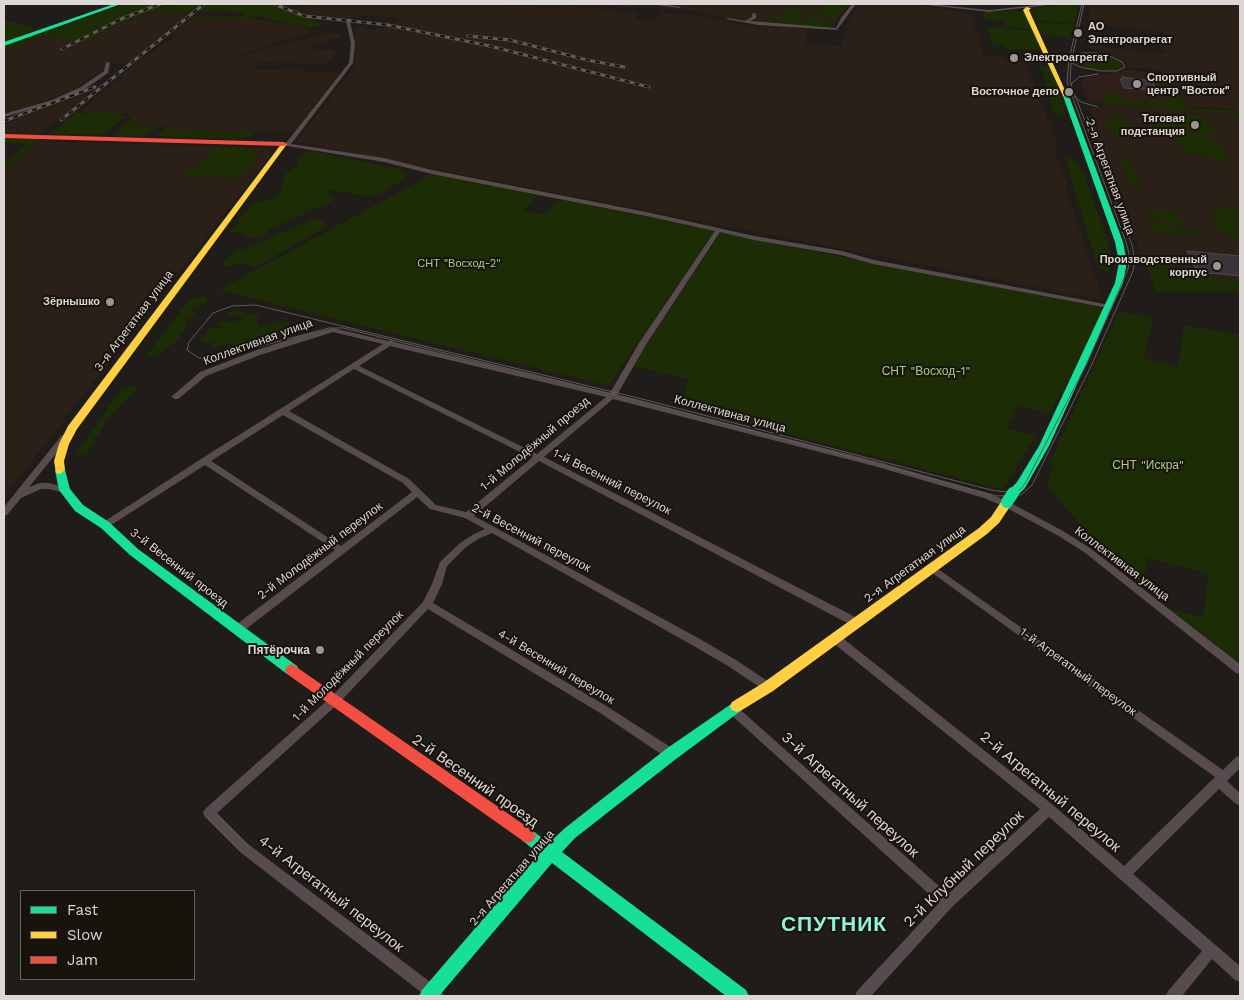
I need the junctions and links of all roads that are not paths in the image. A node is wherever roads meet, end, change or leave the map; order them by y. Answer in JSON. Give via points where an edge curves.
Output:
{"nodes":[{"id":1,"x":118,"y":4,"type":"edge"},
{"id":2,"x":652,"y":4,"type":"edge"},
{"id":3,"x":854,"y":4,"type":"edge"},
{"id":4,"x":920,"y":4,"type":"edge"},
{"id":5,"x":1055,"y":4,"type":"edge"},
{"id":6,"x":679,"y":7,"type":"dead end"},
{"id":7,"x":1028,"y":8,"type":"junction"},
{"id":8,"x":754,"y":14,"type":"dead end"},
{"id":9,"x":728,"y":19,"type":"dead end"},
{"id":10,"x":350,"y":20,"type":"dead end"},
{"id":11,"x":745,"y":22,"type":"junction"},
{"id":12,"x":4,"y":44,"type":"edge"},
{"id":13,"x":108,"y":63,"type":"dead end"},
{"id":14,"x":4,"y":116,"type":"edge"},
{"id":15,"x":4,"y":136,"type":"edge"},
{"id":16,"x":286,"y":144,"type":"junction"},
{"id":17,"x":718,"y":231,"type":"junction"},
{"id":18,"x":1108,"y":306,"type":"junction"},
{"id":19,"x":391,"y":342,"type":"junction"},
{"id":20,"x":354,"y":366,"type":"junction"},
{"id":21,"x":614,"y":392,"type":"junction"},
{"id":22,"x":175,"y":397,"type":"dead end"},
{"id":23,"x":284,"y":411,"type":"junction"},
{"id":24,"x":72,"y":428,"type":"junction"},
{"id":25,"x":539,"y":458,"type":"junction"},
{"id":26,"x":204,"y":461,"type":"junction"},
{"id":27,"x":65,"y":490,"type":"junction"},
{"id":28,"x":418,"y":492,"type":"junction"},
{"id":29,"x":1009,"y":500,"type":"junction"},
{"id":30,"x":12,"y":502,"type":"junction"},
{"id":31,"x":4,"y":513,"type":"edge"},
{"id":32,"x":468,"y":516,"type":"junction"},
{"id":33,"x":105,"y":525,"type":"junction"},
{"id":34,"x":492,"y":530,"type":"junction"},
{"id":35,"x":341,"y":550,"type":"junction"},
{"id":36,"x":932,"y":568,"type":"junction"},
{"id":37,"x":427,"y":604,"type":"junction"},
{"id":38,"x":857,"y":623,"type":"junction"},
{"id":39,"x":236,"y":630,"type":"junction"},
{"id":40,"x":836,"y":639,"type":"junction"},
{"id":41,"x":1240,"y":670,"type":"edge"},
{"id":42,"x":768,"y":687,"type":"junction"},
{"id":43,"x":334,"y":701,"type":"junction"},
{"id":44,"x":732,"y":709,"type":"junction"},
{"id":45,"x":671,"y":754,"type":"junction"},
{"id":46,"x":1240,"y":761,"type":"edge"},
{"id":47,"x":1221,"y":779,"type":"junction"},
{"id":48,"x":1240,"y":800,"type":"edge"},
{"id":49,"x":1049,"y":809,"type":"junction"},
{"id":50,"x":209,"y":813,"type":"joint"},
{"id":51,"x":551,"y":852,"type":"junction"},
{"id":52,"x":1124,"y":874,"type":"junction"},
{"id":53,"x":948,"y":903,"type":"junction"},
{"id":54,"x":1211,"y":950,"type":"junction"},
{"id":55,"x":1240,"y":975,"type":"edge"},
{"id":56,"x":432,"y":995,"type":"edge"},
{"id":57,"x":740,"y":996,"type":"edge"},
{"id":58,"x":862,"y":996,"type":"edge"},
{"id":59,"x":1173,"y":996,"type":"edge"}],
"edges":[{"from":1,"to":12,"type":"street"},
{"from":2,"to":6,"type":"street"},
{"from":3,"to":11,"type":"street","via":[[837,30]]},
{"from":4,"to":7,"type":"street","via":[[979,11]]},
{"from":5,"to":7,"type":"street"},
{"from":7,"to":18,"type":"street","name":"2-я Агрегатная улица","via":[[1026,10],[1065,93],[1119,242],[1123,262],[1119,283]]},
{"from":8,"to":11,"type":"street","via":[[754,18]]},
{"from":9,"to":11,"type":"street"},
{"from":10,"to":16,"type":"street","via":[[354,43],[351,63]]},
{"from":13,"to":14,"type":"street","via":[[106,72],[83,88],[54,101]]},
{"from":15,"to":16,"type":"street"},
{"from":16,"to":17,"type":"street","via":[[510,186]]},
{"from":16,"to":24,"type":"street","name":"3-я Агрегатная улица"},
{"from":17,"to":18,"type":"street"},
{"from":17,"to":21,"type":"street","name":"1-й Молодёжный проезд"},
{"from":18,"to":29,"type":"street","name":"2-я Агрегатная улица","via":[[1049,435]]},
{"from":19,"to":20,"type":"street"},
{"from":19,"to":21,"type":"street","name":"Коллективная улица"},
{"from":19,"to":22,"type":"street","name":"Коллективная улица","via":[[340,331],[323,332],[203,374]]},
{"from":20,"to":23,"type":"street"},
{"from":20,"to":25,"type":"street","name":"1-й Весенний переулок"},
{"from":21,"to":25,"type":"street","name":"1-й Молодёжный проезд"},
{"from":21,"to":29,"type":"street","name":"Коллективная улица"},
{"from":23,"to":26,"type":"street"},
{"from":23,"to":28,"type":"street","name":"2-й Весенний переулок","via":[[406,481]]},
{"from":24,"to":27,"type":"street","name":"3-й Весенний проезд","via":[[59,461]]},
{"from":24,"to":30,"type":"street","name":"3-я Агрегатная улица"},
{"from":25,"to":32,"type":"street","name":"1-й Молодёжный проезд"},
{"from":25,"to":38,"type":"street","name":"1-й Весенний переулок"},
{"from":26,"to":33,"type":"street"},
{"from":26,"to":35,"type":"street"},
{"from":27,"to":30,"type":"street","via":[[40,486]]},
{"from":27,"to":33,"type":"street","name":"3-й Весенний проезд","via":[[70,500]]},
{"from":28,"to":32,"type":"street","name":"2-й Весенний переулок","via":[[433,507]]},
{"from":28,"to":35,"type":"street","name":"2-й Молодёжный переулок"},
{"from":29,"to":36,"type":"street","name":"2-я Агрегатная улица","via":[[995,520]]},
{"from":29,"to":41,"type":"street","name":"Коллективная улица","via":[[1087,550]]},
{"from":30,"to":31,"type":"street","name":"3-я Агрегатная улица"},
{"from":32,"to":34,"type":"street","name":"2-й Весенний переулок"},
{"from":33,"to":39,"type":"street","name":"3-й Весенний проезд","via":[[134,552]]},
{"from":34,"to":37,"type":"street","name":"1-й Молодёжный переулок","via":[[463,545],[443,564]]},
{"from":34,"to":42,"type":"street","name":"2-й Весенний переулок","via":[[696,642]]},
{"from":35,"to":39,"type":"street","name":"2-й Молодёжный переулок"},
{"from":36,"to":38,"type":"street","name":"2-я Агрегатная улица"},
{"from":36,"to":47,"type":"street","name":"1-й Агрегатный переулок"},
{"from":37,"to":43,"type":"street","name":"1-й Молодёжный переулок"},
{"from":37,"to":45,"type":"street","name":"4-й Весенний переулок"},
{"from":38,"to":40,"type":"street","name":"2-я Агрегатная улица"},
{"from":39,"to":43,"type":"street","name":"3-й Весенний проезд"},
{"from":40,"to":42,"type":"street","name":"2-я Агрегатная улица"},
{"from":40,"to":49,"type":"street","name":"2-й Агрегатный переулок"},
{"from":42,"to":44,"type":"street","name":"2-я Агрегатная улица"},
{"from":43,"to":50,"type":"street","name":"1-й Молодёжный переулок"},
{"from":43,"to":51,"type":"street","name":"2-й Весенний проезд"},
{"from":44,"to":45,"type":"street","name":"2-я Агрегатная улица"},
{"from":44,"to":53,"type":"street","name":"3-й Агрегатный переулок"},
{"from":45,"to":51,"type":"street","name":"2-я Агрегатная улица"},
{"from":46,"to":47,"type":"street"},
{"from":47,"to":48,"type":"street","name":"1-й Агрегатный переулок"},
{"from":47,"to":52,"type":"street"},
{"from":49,"to":52,"type":"street","name":"2-й Агрегатный переулок"},
{"from":49,"to":53,"type":"street","name":"2-й Клубный переулок"},
{"from":50,"to":56,"type":"street","name":"4-й Агрегатный переулок","via":[[244,848]]},
{"from":51,"to":56,"type":"street","name":"2-я Агрегатная улица"},
{"from":51,"to":57,"type":"street","name":"2-й Весенний проезд"},
{"from":52,"to":54,"type":"street","name":"2-й Агрегатный переулок"},
{"from":53,"to":58,"type":"street","name":"2-й Клубный переулок"},
{"from":54,"to":55,"type":"street","name":"2-й Агрегатный переулок"},
{"from":54,"to":59,"type":"street"}]}
